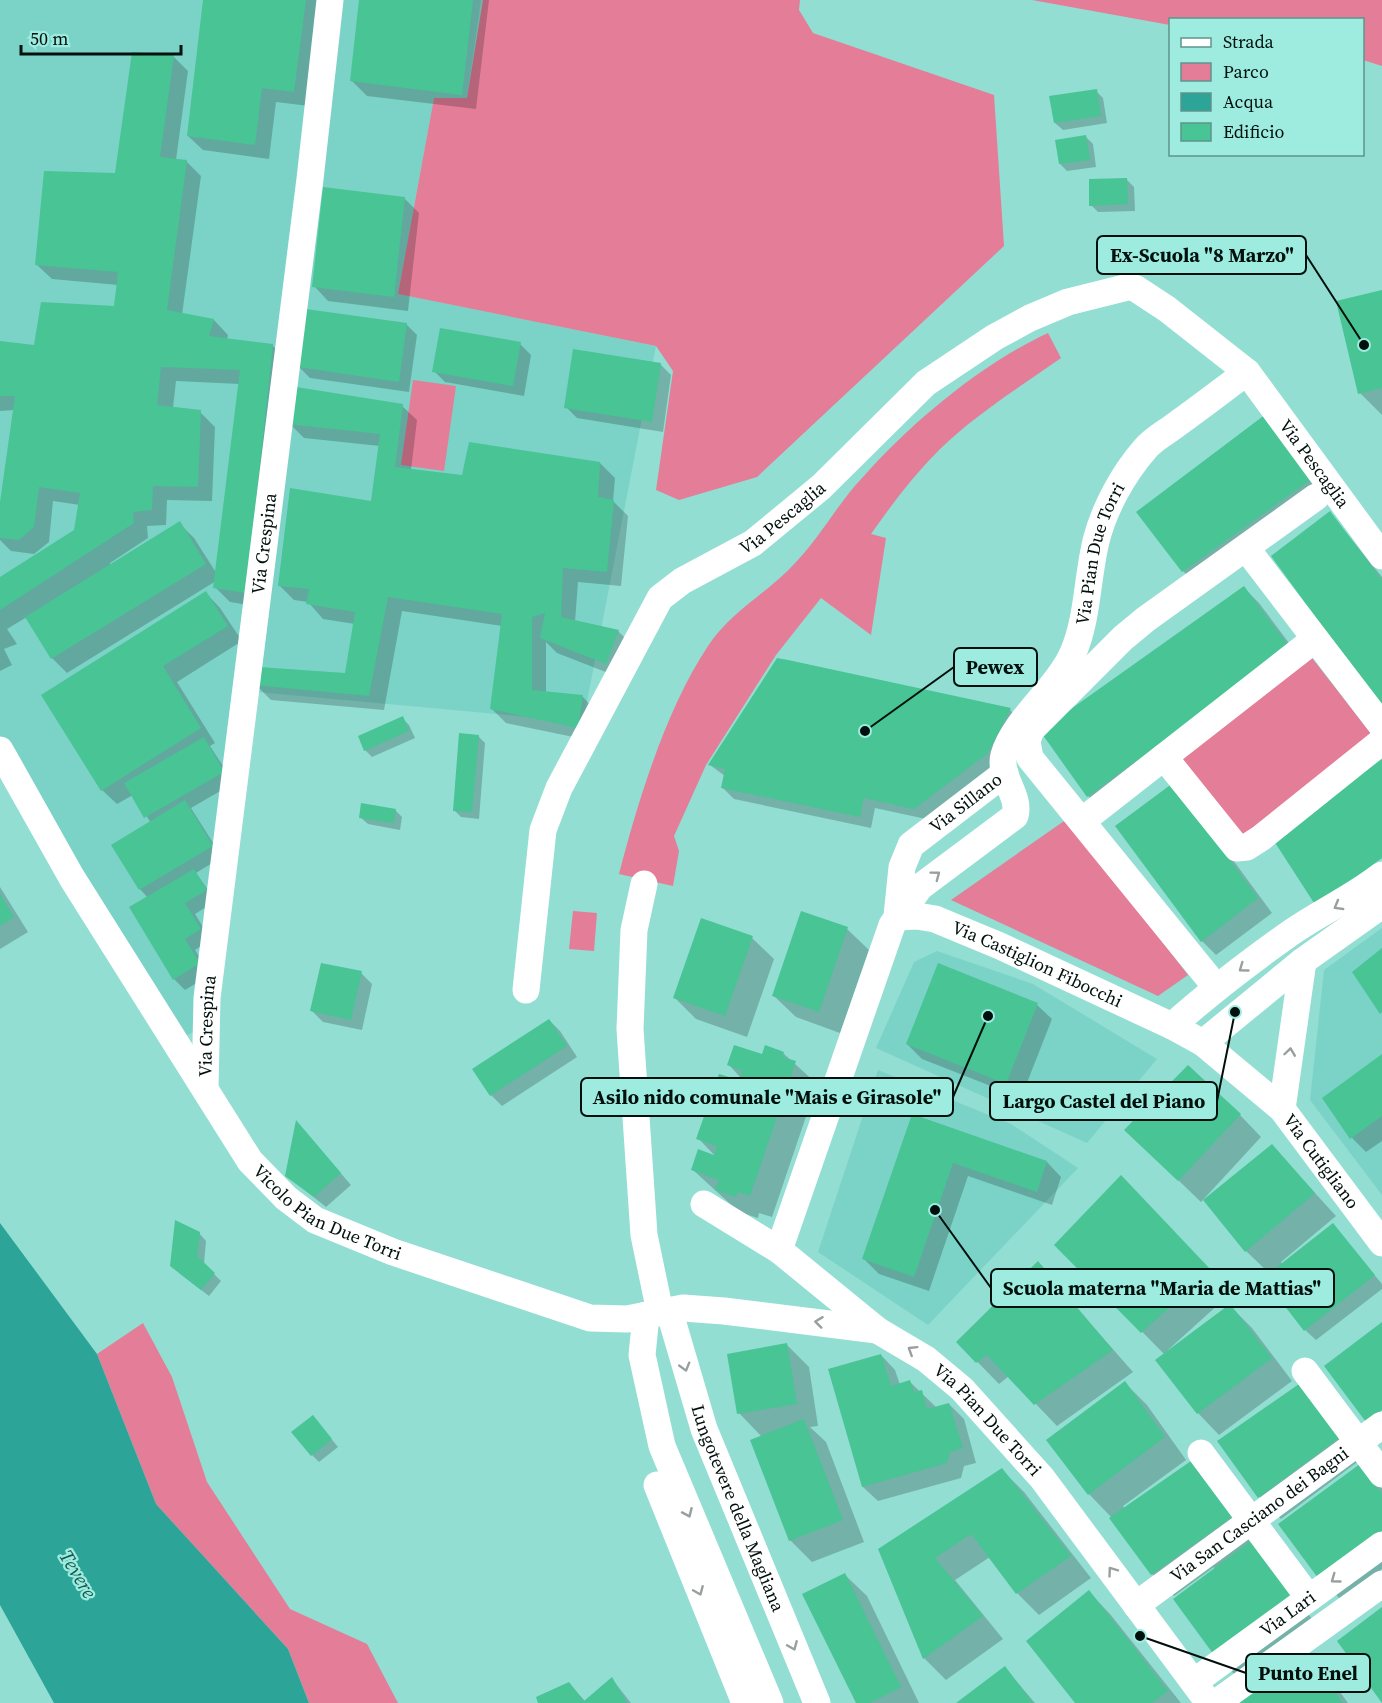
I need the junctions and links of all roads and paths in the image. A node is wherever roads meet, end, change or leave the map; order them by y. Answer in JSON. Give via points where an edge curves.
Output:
{"nodes":[{"id":1,"x":330,"y":0,"type":"edge"},
{"id":2,"x":1247,"y":372,"type":"junction"},
{"id":3,"x":1316,"y":497,"type":"dead end"},
{"id":4,"x":1382,"y":525,"type":"edge"},
{"id":5,"x":1246,"y":548,"type":"junction"},
{"id":6,"x":1382,"y":556,"type":"edge"},
{"id":7,"x":1316,"y":639,"type":"junction"},
{"id":8,"x":1382,"y":726,"type":"edge"},
{"id":9,"x":1382,"y":741,"type":"edge"},
{"id":10,"x":0,"y":750,"type":"edge"},
{"id":11,"x":1164,"y":757,"type":"junction"},
{"id":12,"x":1005,"y":773,"type":"junction"},
{"id":13,"x":1082,"y":820,"type":"junction"},
{"id":14,"x":1382,"y":875,"type":"edge"},
{"id":15,"x":644,"y":884,"type":"dead end"},
{"id":16,"x":1382,"y":905,"type":"edge"},
{"id":17,"x":897,"y":917,"type":"junction"},
{"id":18,"x":1303,"y":961,"type":"junction"},
{"id":19,"x":1216,"y":987,"type":"junction"},
{"id":20,"x":526,"y":990,"type":"dead end"},
{"id":21,"x":1172,"y":1026,"type":"junction"},
{"id":22,"x":1203,"y":1043,"type":"junction"},
{"id":23,"x":205,"y":1088,"type":"junction"},
{"id":24,"x":1282,"y":1109,"type":"junction"},
{"id":25,"x":704,"y":1204,"type":"dead end"},
{"id":26,"x":1382,"y":1243,"type":"edge"},
{"id":27,"x":779,"y":1250,"type":"junction"},
{"id":28,"x":658,"y":1312,"type":"junction"},
{"id":29,"x":877,"y":1330,"type":"junction"},
{"id":30,"x":642,"y":1355,"type":"junction"},
{"id":31,"x":1305,"y":1371,"type":"dead end"},
{"id":32,"x":1382,"y":1425,"type":"edge"},
{"id":33,"x":1358,"y":1442,"type":"junction"},
{"id":34,"x":1201,"y":1453,"type":"dead end"},
{"id":35,"x":1382,"y":1474,"type":"edge"},
{"id":36,"x":1252,"y":1521,"type":"junction"},
{"id":37,"x":1382,"y":1545,"type":"edge"},
{"id":38,"x":1382,"y":1584,"type":"edge"},
{"id":39,"x":1309,"y":1598,"type":"junction"},
{"id":40,"x":1136,"y":1605,"type":"junction"},
{"id":41,"x":1201,"y":1697,"type":"edge"},
{"id":42,"x":745,"y":1703,"type":"edge"},
{"id":43,"x":770,"y":1703,"type":"edge"},
{"id":44,"x":817,"y":1703,"type":"edge"}],
"edges":[{"from":1,"to":23,"type":"street","name":"Via Crespina","via":[[207,998]]},
{"from":2,"to":4,"type":"street","name":"Via Pescaglia","via":[[1271,374]]},
{"from":2,"to":6,"type":"street","name":"Via Pescaglia"},
{"from":2,"to":12,"type":"street","name":"Via Pian Due Torri","via":[[1146,447],[1125,476],[1097,538],[1081,631],[1072,655],[1051,689],[1018,728],[1004,756]]},
{"from":2,"to":20,"type":"street","name":"Via Pescaglia","via":[[1135,288],[1068,302],[995,337],[926,383],[782,521],[728,559],[666,592],[651,611],[548,815],[539,854]]},
{"from":3,"to":5,"type":"street"},
{"from":5,"to":7,"type":"street"},
{"from":5,"to":13,"type":"street","via":[[1123,638],[1031,730],[1027,741],[1030,758]]},
{"from":7,"to":8,"type":"street"},
{"from":7,"to":11,"type":"street"},
{"from":9,"to":11,"type":"street","via":[[1261,838],[1237,848]]},
{"from":10,"to":23,"type":"street","name":"Vicolo Pian Due Torri","via":[[72,878]]},
{"from":11,"to":13,"type":"street"},
{"from":12,"to":17,"type":"street","name":"Via Sillano","via":[[911,845],[902,867]]},
{"from":17,"to":12,"type":"street","name":"Via Sillano","one_way":true,"via":[[920,887],[1015,816],[1018,805]]},
{"from":13,"to":19,"type":"street"},
{"from":14,"to":19,"type":"street","one_way":true},
{"from":15,"to":28,"type":"street","name":"Lungotevere della Magliana","via":[[634,930],[630,1029],[644,1235]]},
{"from":16,"to":18,"type":"street"},
{"from":17,"to":21,"type":"street","name":"Via Castiglion Fibocchi","via":[[935,919]]},
{"from":17,"to":27,"type":"street","name":"Via Sillano","via":[[844,1057]]},
{"from":18,"to":22,"type":"street"},
{"from":24,"to":18,"type":"street","one_way":true},
{"from":19,"to":21,"type":"street"},
{"from":21,"to":22,"type":"street","name":"Via Castiglion Fibocchi"},
{"from":22,"to":24,"type":"street","name":"Via Cutigliano"},
{"from":23,"to":28,"type":"street","name":"Vicolo Pian Due Torri","via":[[250,1161],[286,1198],[315,1220],[393,1251],[590,1318],[627,1319]]},
{"from":24,"to":26,"type":"street","name":"Via Cutigliano"},
{"from":25,"to":27,"type":"street","name":"Via Pian Due Torri"},
{"from":27,"to":29,"type":"street","name":"Via Pian Due Torri"},
{"from":29,"to":28,"type":"street","name":"Vicolo Pian Due Torri","one_way":true,"via":[[724,1311],[682,1308]]},
{"from":28,"to":30,"type":"street","name":"Lungotevere della Magliana"},
{"from":28,"to":44,"type":"street","name":"Lungotevere della Magliana","one_way":true},
{"from":40,"to":29,"type":"street","name":"Via Pian Due Torri","one_way":true,"via":[[1075,1520],[986,1413],[939,1369]]},
{"from":30,"to":42,"type":"street","name":"Lungotevere della Magliana","one_way":true,"via":[[634,1400],[642,1440]]},
{"from":30,"to":43,"type":"street","name":"Lungotevere della Magliana","one_way":true,"via":[[667,1461]]},
{"from":31,"to":33,"type":"street"},
{"from":32,"to":33,"type":"street","name":"Via San Casciano dei Bagni"},
{"from":33,"to":35,"type":"street"},
{"from":33,"to":36,"type":"street","name":"Via San Casciano dei Bagni"},
{"from":34,"to":36,"type":"street"},
{"from":36,"to":39,"type":"street"},
{"from":36,"to":40,"type":"street","name":"Via San Casciano dei Bagni"},
{"from":37,"to":39,"type":"street","name":"Via Lari","one_way":true},
{"from":38,"to":41,"type":"street"},
{"from":39,"to":41,"type":"street","name":"Via Lari"},
{"from":40,"to":41,"type":"street","name":"Via Pian Due Torri"}]}
